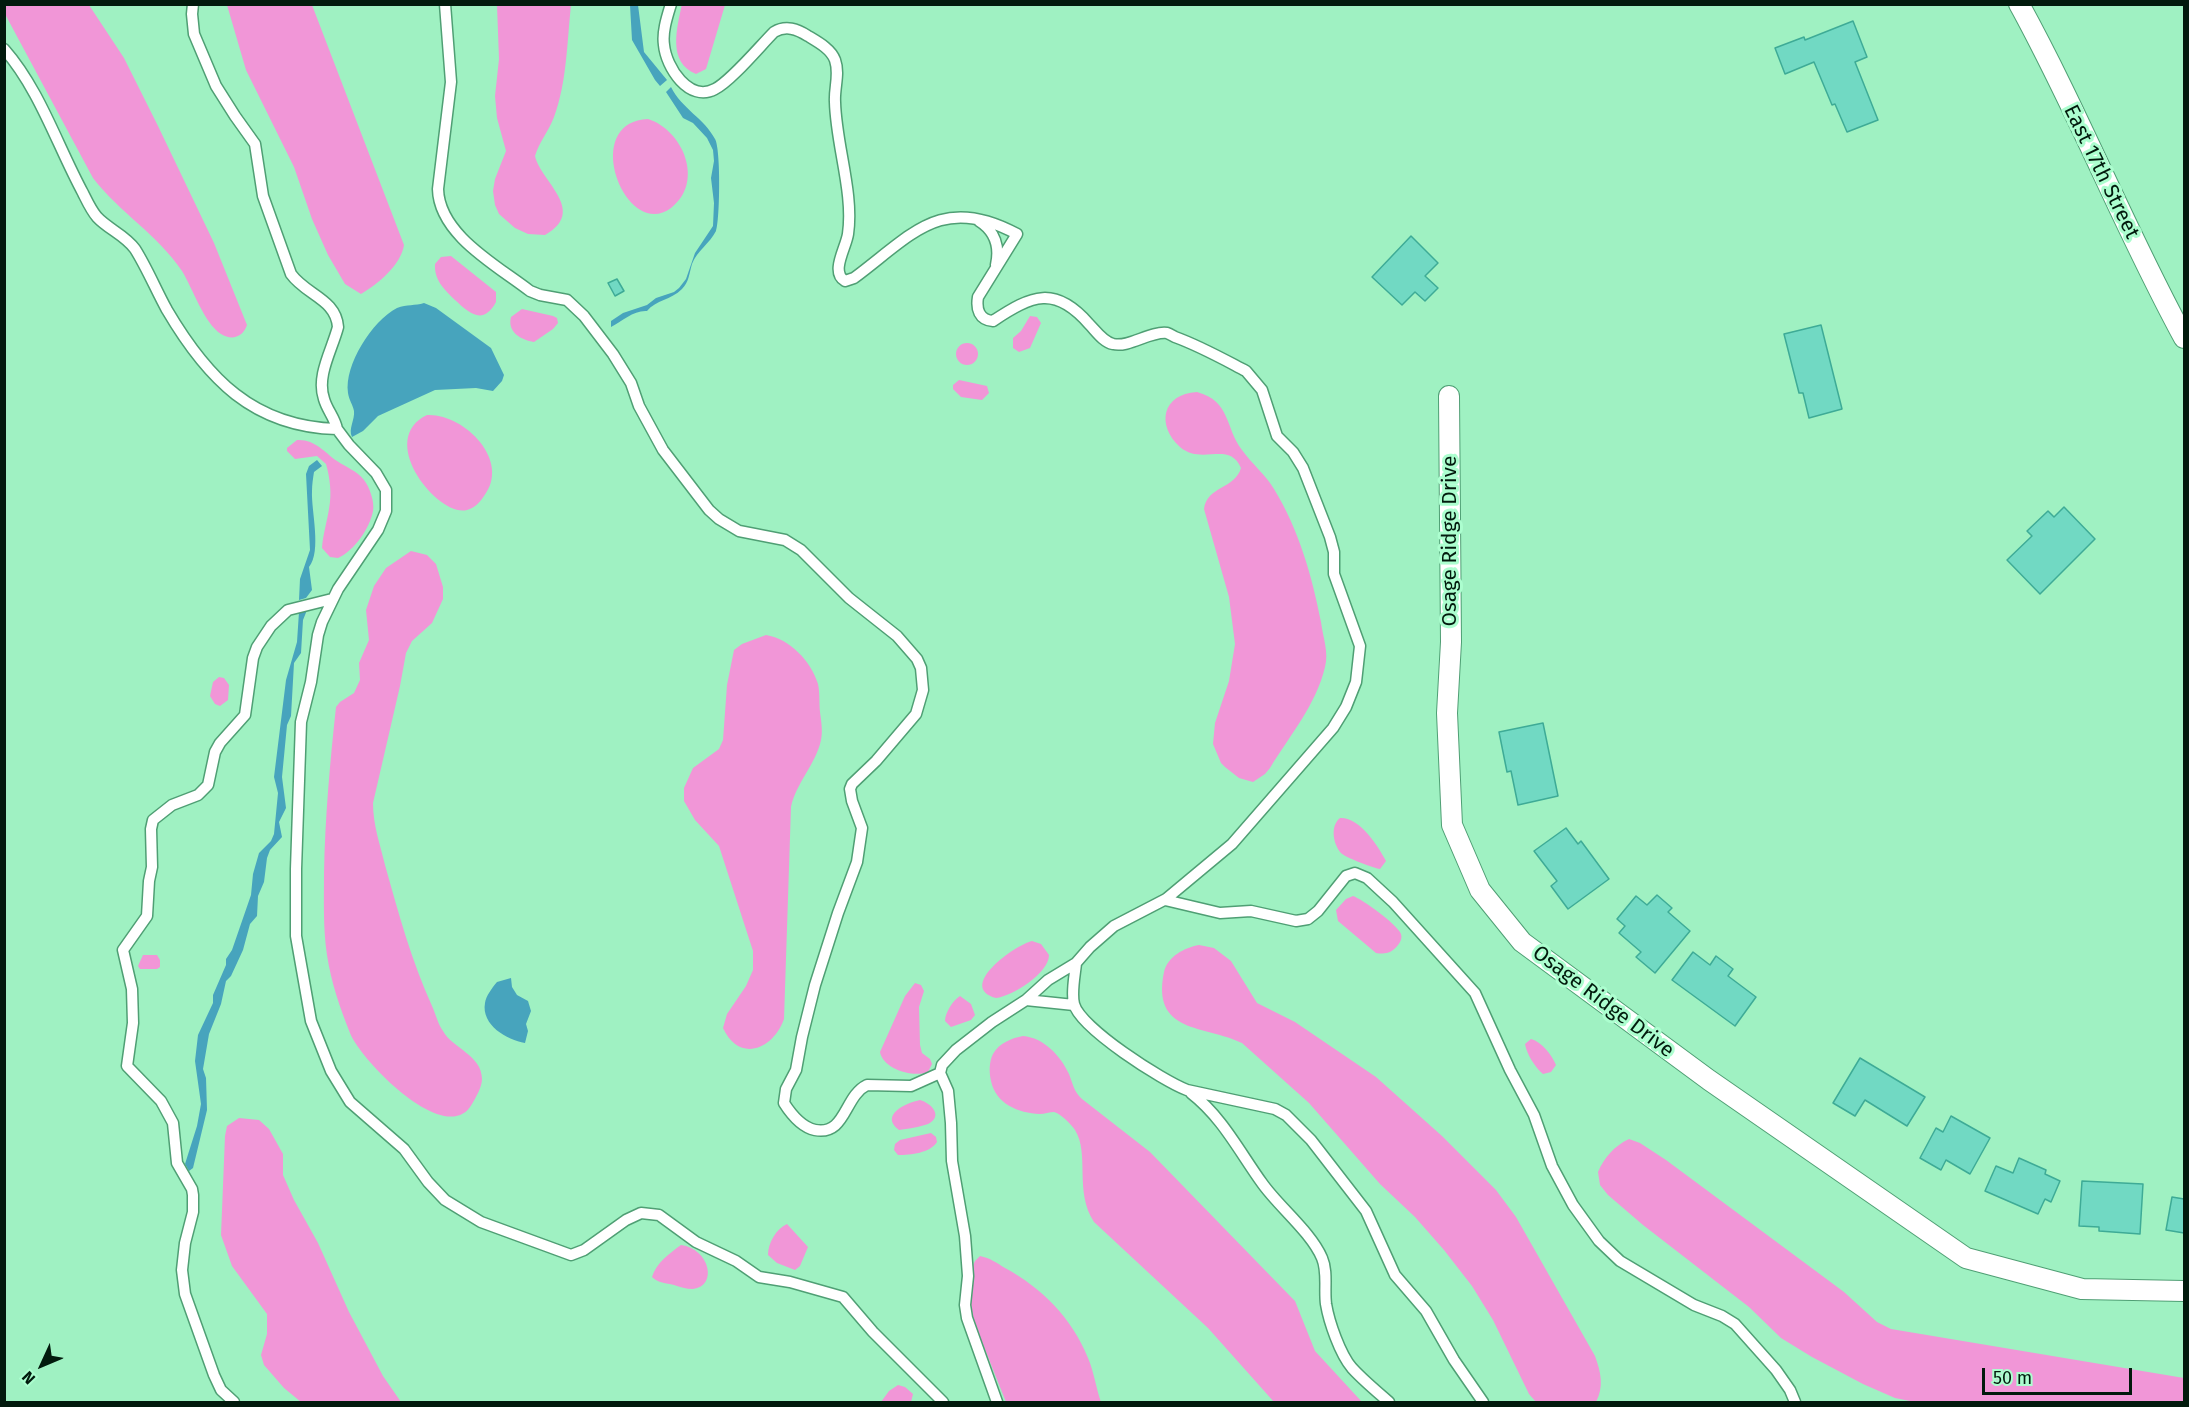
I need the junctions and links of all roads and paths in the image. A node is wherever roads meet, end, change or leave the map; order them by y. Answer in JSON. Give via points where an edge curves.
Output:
{"nodes":[{"id":1,"x":193,"y":4,"type":"edge"},
{"id":2,"x":445,"y":4,"type":"edge"},
{"id":3,"x":671,"y":4,"type":"edge"},
{"id":4,"x":2019,"y":4,"type":"edge"},
{"id":5,"x":4,"y":49,"type":"edge"},
{"id":6,"x":977,"y":219,"type":"junction"},
{"id":7,"x":996,"y":268,"type":"junction"},
{"id":8,"x":2184,"y":338,"type":"edge"},
{"id":9,"x":1449,"y":396,"type":"dead end"},
{"id":10,"x":337,"y":429,"type":"junction"},
{"id":11,"x":332,"y":599,"type":"junction"},
{"id":12,"x":1165,"y":900,"type":"junction"},
{"id":13,"x":1076,"y":963,"type":"junction"},
{"id":14,"x":1026,"y":1000,"type":"junction"},
{"id":15,"x":1074,"y":1005,"type":"junction"},
{"id":16,"x":940,"y":1073,"type":"junction"},
{"id":17,"x":1187,"y":1090,"type":"junction"},
{"id":18,"x":2184,"y":1291,"type":"edge"},
{"id":19,"x":234,"y":1402,"type":"edge"},
{"id":20,"x":943,"y":1402,"type":"edge"},
{"id":21,"x":998,"y":1402,"type":"edge"},
{"id":22,"x":1389,"y":1402,"type":"edge"},
{"id":23,"x":1483,"y":1402,"type":"edge"},
{"id":24,"x":1795,"y":1402,"type":"edge"}],
"edges":[{"from":1,"to":10,"type":"lane","via":[[194,34],[216,86],[255,144],[263,196],[291,274],[327,303],[337,318],[336,335],[321,383],[324,401]]},
{"from":2,"to":16,"type":"lane","via":[[451,82],[438,189],[447,220],[470,245],[530,291],[567,300],[584,316],[632,383],[639,406],[663,450],[708,510],[739,531],[785,540],[801,550],[849,598],[897,636],[921,668],[923,690],[916,714],[850,789],[862,828],[857,862],[815,985],[796,1070],[784,1103],[807,1128],[830,1130],[867,1084],[911,1086]]},
{"from":3,"to":6,"type":"lane","via":[[664,46],[676,75],[692,90],[706,93],[721,86],[780,28],[806,34],[832,56],[836,67],[837,135],[849,203],[848,234],[838,274],[842,279],[854,278],[931,223],[956,216]]},
{"from":4,"to":8,"type":"street","name":"East 17th Street"},
{"from":5,"to":10,"type":"lane","via":[[32,88],[94,214],[135,250],[169,312],[211,373],[233,392],[277,419]]},
{"from":6,"to":7,"type":"lane","via":[[994,236],[998,249]]},
{"from":6,"to":7,"type":"lane","via":[[1017,234]]},
{"from":7,"to":12,"type":"lane","via":[[978,297],[977,307],[988,321],[1027,301],[1060,300],[1076,309],[1112,344],[1167,333],[1188,340],[1253,377],[1265,398],[1277,436],[1299,461],[1313,493],[1332,545],[1339,592],[1358,638],[1356,682],[1333,728],[1241,834]]},
{"from":9,"to":18,"type":"street","name":"Osage Ridge Drive","via":[[1451,642],[1447,713],[1452,825],[1480,890],[1522,942],[1709,1080],[1966,1258],[2082,1289]]},
{"from":10,"to":11,"type":"lane","via":[[376,473],[386,490],[386,511],[378,530]]},
{"from":11,"to":19,"type":"lane","via":[[288,610],[271,626],[253,658],[245,715],[215,752],[208,785],[198,795],[172,805],[153,820],[147,916],[123,950],[132,989],[133,1023],[127,1065],[161,1101],[173,1123],[177,1163],[194,1195],[182,1270],[185,1294],[214,1376]]},
{"from":11,"to":20,"type":"lane","via":[[318,635],[312,682],[301,722],[296,936],[311,1021],[334,1077],[350,1102],[404,1149],[445,1200],[481,1222],[571,1255],[626,1220],[640,1213],[653,1213],[759,1277],[839,1295]]},
{"from":12,"to":13,"type":"lane","via":[[1114,926]]},
{"from":12,"to":24,"type":"lane","via":[[1221,913],[1251,911],[1296,921],[1308,919],[1318,911],[1346,876],[1355,873],[1367,878],[1475,993],[1534,1114],[1552,1166],[1599,1241],[1620,1261],[1694,1305],[1735,1324],[1776,1370]]},
{"from":13,"to":14,"type":"lane"},
{"from":13,"to":15,"type":"lane"},
{"from":14,"to":15,"type":"lane"},
{"from":14,"to":16,"type":"lane","via":[[956,1050]]},
{"from":15,"to":17,"type":"lane","via":[[1095,1029],[1139,1064]]},
{"from":16,"to":21,"type":"lane","via":[[948,1091],[952,1161],[966,1244],[965,1305]]},
{"from":17,"to":22,"type":"lane","via":[[1224,1127],[1261,1182],[1318,1251],[1324,1266],[1327,1307],[1346,1359]]},
{"from":17,"to":23,"type":"lane","via":[[1275,1110],[1286,1115],[1311,1140],[1366,1211],[1395,1275],[1429,1314]]}]}
